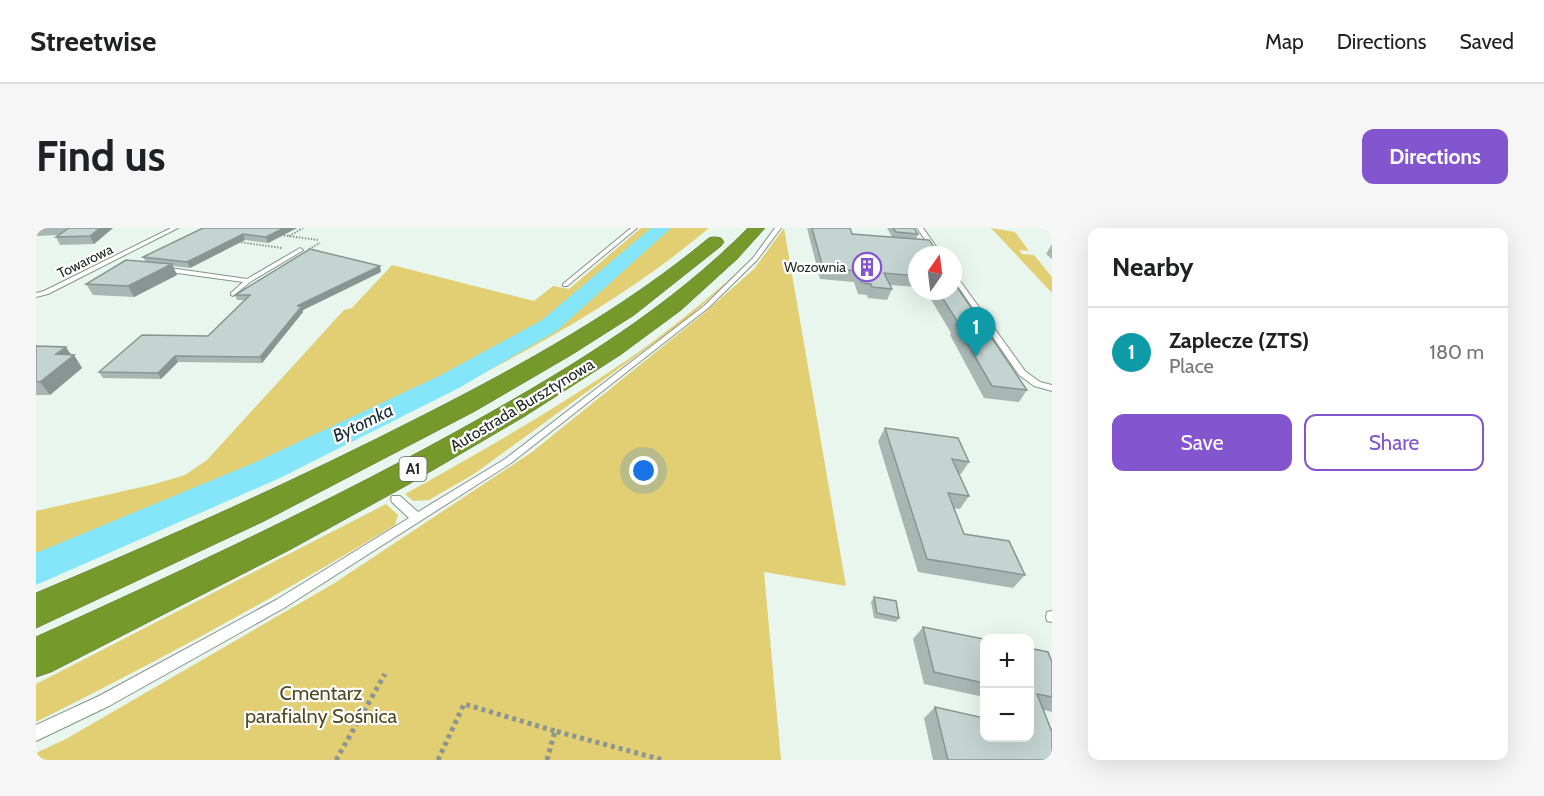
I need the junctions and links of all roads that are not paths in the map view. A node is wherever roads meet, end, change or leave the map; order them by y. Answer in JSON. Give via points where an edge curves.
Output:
{"nodes":[{"id":1,"x":175,"y":228,"type":"edge"},
{"id":2,"x":634,"y":228,"type":"edge"},
{"id":3,"x":729,"y":228,"type":"edge"},
{"id":4,"x":758,"y":228,"type":"edge"},
{"id":5,"x":778,"y":228,"type":"edge"},
{"id":6,"x":920,"y":228,"type":"edge"},
{"id":7,"x":921,"y":245,"type":"edge"},
{"id":8,"x":933,"y":246,"type":"joint"},
{"id":9,"x":300,"y":250,"type":"road end"},
{"id":10,"x":102,"y":266,"type":"junction"},
{"id":11,"x":113,"y":267,"type":"edge"},
{"id":12,"x":151,"y":268,"type":"edge"},
{"id":13,"x":248,"y":281,"type":"junction"},
{"id":14,"x":565,"y":285,"type":"dead end"},
{"id":15,"x":962,"y":288,"type":"edge"},
{"id":16,"x":233,"y":294,"type":"edge"},
{"id":17,"x":36,"y":295,"type":"edge"},
{"id":18,"x":1052,"y":388,"type":"edge"},
{"id":19,"x":396,"y":499,"type":"dead end"},
{"id":20,"x":418,"y":519,"type":"junction"},
{"id":21,"x":36,"y":611,"type":"edge"},
{"id":22,"x":36,"y":658,"type":"edge"},
{"id":23,"x":36,"y":733,"type":"edge"}],
"edges":[{"from":1,"to":10,"type":"lane","name":"Towarowa"},
{"from":2,"to":14,"type":"lane"},
{"from":3,"to":21,"type":"highway","name":"Autostrada Bursztynowa","number":"A1","via":[[648,295],[517,377],[316,482]]},
{"from":4,"to":22,"type":"highway","name":"Autostrada Bursztynowa","number":"A1","via":[[680,301],[611,349],[441,454]]},
{"from":5,"to":20,"type":"lane","via":[[734,281],[673,335],[508,461]]},
{"from":6,"to":8,"type":"lane"},
{"from":7,"to":8,"type":"lane"},
{"from":9,"to":13,"type":"lane"},
{"from":10,"to":11,"type":"lane"},
{"from":10,"to":17,"type":"lane","name":"Towarowa"},
{"from":12,"to":13,"type":"lane"},
{"from":13,"to":16,"type":"lane"},
{"from":15,"to":18,"type":"lane","via":[[1022,373],[1037,384]]},
{"from":19,"to":20,"type":"lane"},
{"from":20,"to":23,"type":"lane","via":[[280,604],[104,701]]}]}
